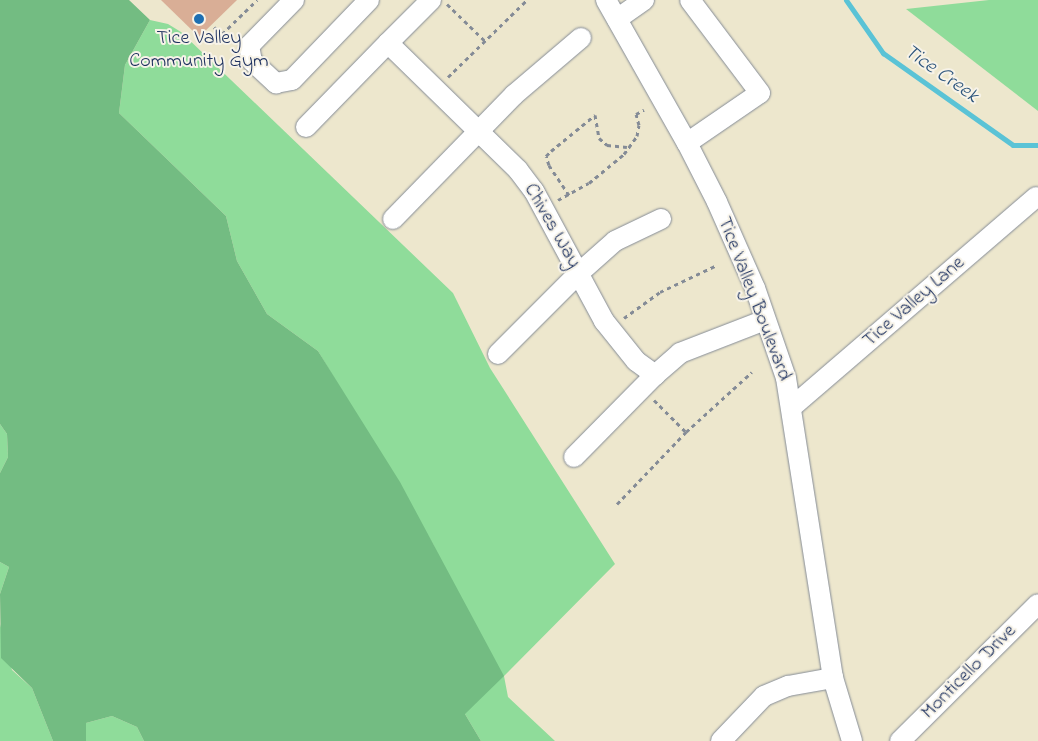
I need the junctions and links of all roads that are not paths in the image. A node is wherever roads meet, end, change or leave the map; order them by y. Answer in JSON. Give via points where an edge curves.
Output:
{"nodes":[{"id":1,"x":294,"y":0,"type":"edge"},
{"id":2,"x":369,"y":0,"type":"edge"},
{"id":3,"x":431,"y":0,"type":"edge"},
{"id":4,"x":606,"y":0,"type":"edge"},
{"id":5,"x":644,"y":0,"type":"edge"},
{"id":6,"x":690,"y":0,"type":"edge"},
{"id":7,"x":617,"y":19,"type":"junction"},
{"id":8,"x":581,"y":38,"type":"dead end"},
{"id":9,"x":388,"y":43,"type":"junction"},
{"id":10,"x":306,"y":127,"type":"dead end"},
{"id":11,"x":480,"y":131,"type":"junction"},
{"id":12,"x":687,"y":143,"type":"junction"},
{"id":13,"x":1036,"y":197,"type":"dead end"},
{"id":14,"x":393,"y":219,"type":"dead end"},
{"id":15,"x":661,"y":219,"type":"dead end"},
{"id":16,"x":579,"y":273,"type":"junction"},
{"id":17,"x":765,"y":320,"type":"junction"},
{"id":18,"x":498,"y":354,"type":"dead end"},
{"id":19,"x":655,"y":376,"type":"junction"},
{"id":20,"x":792,"y":407,"type":"junction"},
{"id":21,"x":574,"y":458,"type":"dead end"},
{"id":22,"x":1038,"y":604,"type":"edge"},
{"id":23,"x":833,"y":678,"type":"junction"},
{"id":24,"x":720,"y":741,"type":"edge"},
{"id":25,"x":852,"y":741,"type":"edge"},
{"id":26,"x":900,"y":741,"type":"edge"}],
"edges":[{"from":1,"to":2,"type":"street","via":[[249,46],[252,61],[276,83],[292,80]]},
{"from":3,"to":9,"type":"street"},
{"from":4,"to":7,"type":"street","name":"Tice Valley Boulevard"},
{"from":5,"to":7,"type":"street"},
{"from":6,"to":12,"type":"street","via":[[760,93]]},
{"from":7,"to":12,"type":"street","name":"Tice Valley Boulevard"},
{"from":8,"to":11,"type":"street","via":[[514,95]]},
{"from":9,"to":10,"type":"street"},
{"from":9,"to":11,"type":"street","name":"Chives Way"},
{"from":11,"to":14,"type":"street"},
{"from":11,"to":16,"type":"street","name":"Chives Way","via":[[534,191]]},
{"from":12,"to":17,"type":"street","name":"Tice Valley Boulevard","via":[[755,288]]},
{"from":13,"to":20,"type":"street","name":"Tice Valley Lane"},
{"from":15,"to":16,"type":"street","via":[[615,241]]},
{"from":16,"to":18,"type":"street"},
{"from":16,"to":19,"type":"street","name":"Chives Way","via":[[609,328],[636,361]]},
{"from":17,"to":19,"type":"street","via":[[680,353]]},
{"from":17,"to":20,"type":"street","name":"Tice Valley Boulevard","via":[[786,378]]},
{"from":19,"to":21,"type":"street"},
{"from":20,"to":23,"type":"street","name":"Tice Valley Boulevard"},
{"from":22,"to":26,"type":"street","name":"Monticello Drive"},
{"from":23,"to":24,"type":"street","via":[[788,686],[764,696]]},
{"from":23,"to":25,"type":"street","name":"Tice Valley Boulevard"}]}
